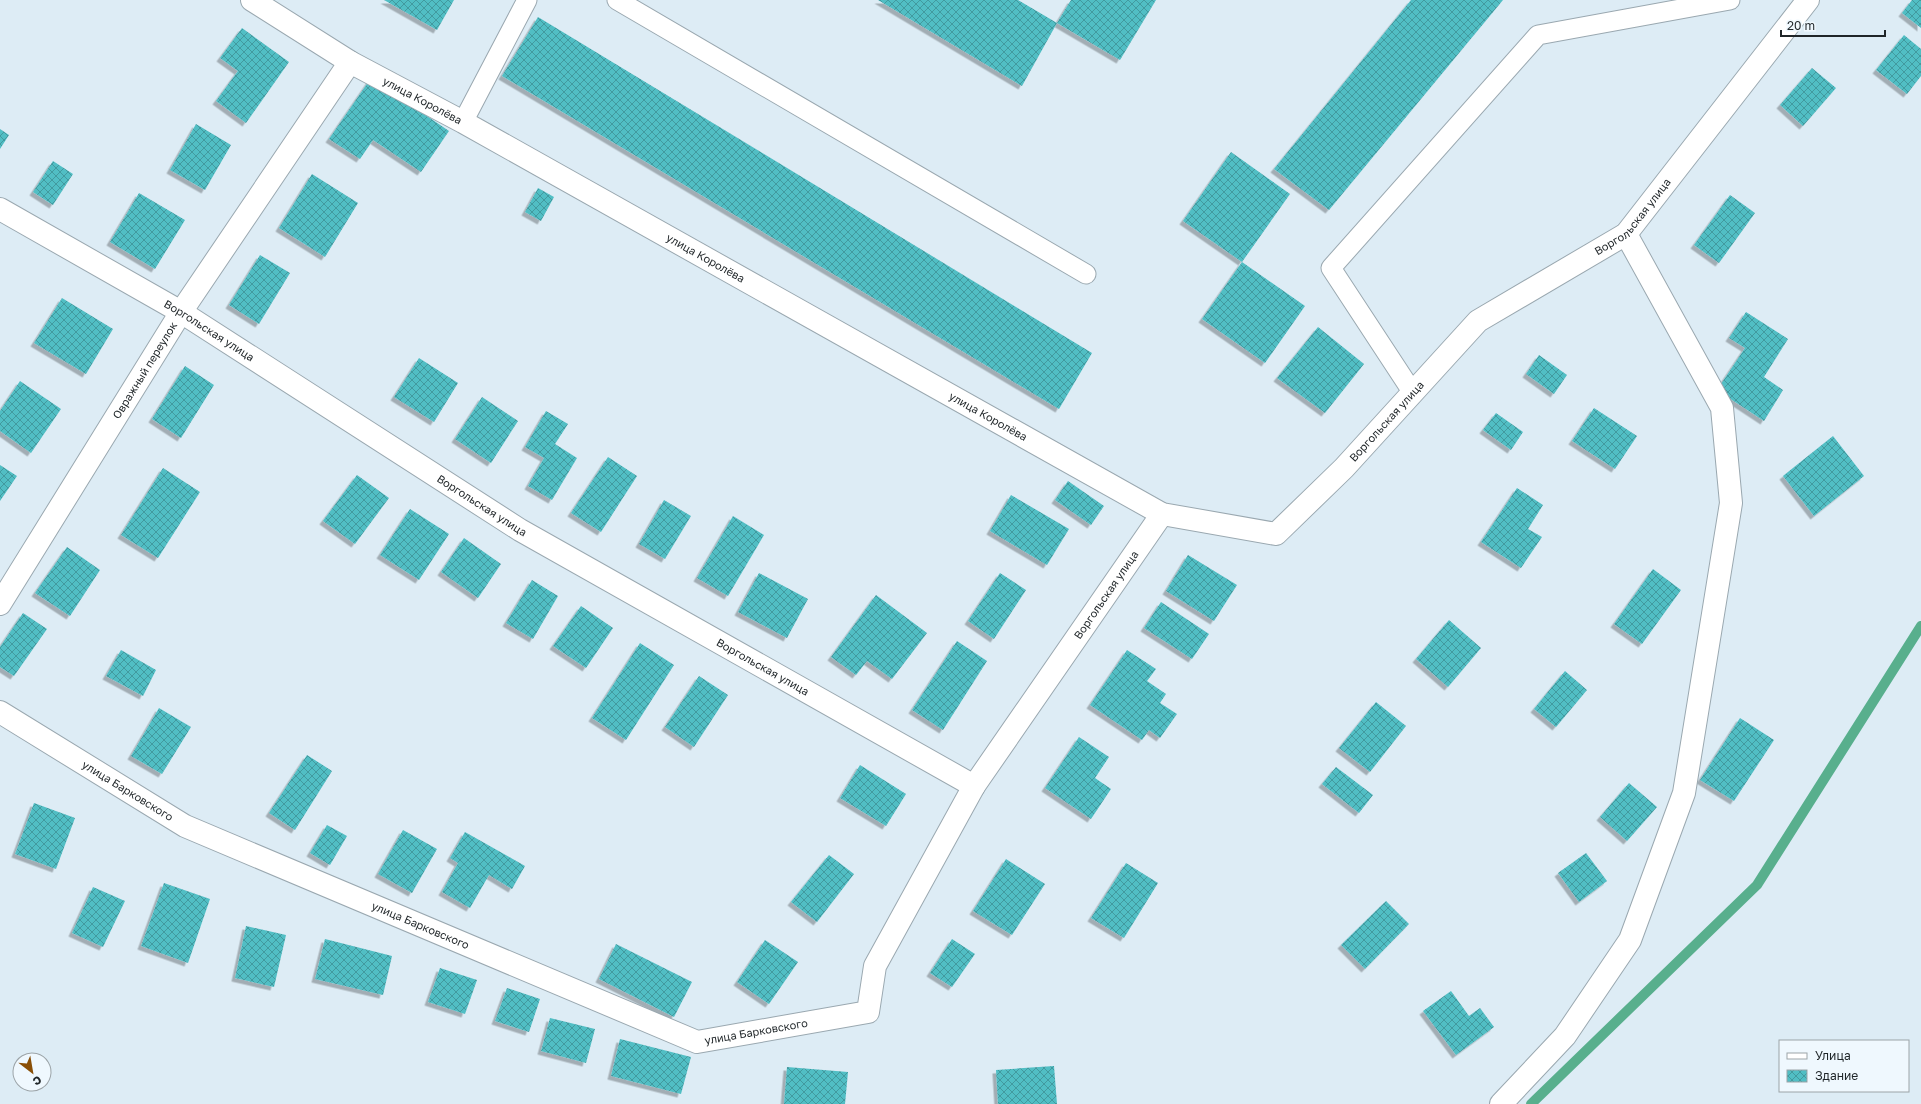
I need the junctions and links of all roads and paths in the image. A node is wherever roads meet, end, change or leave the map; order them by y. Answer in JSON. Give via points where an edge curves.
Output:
{"nodes":[{"id":1,"x":252,"y":0,"type":"edge"},
{"id":2,"x":526,"y":0,"type":"edge"},
{"id":3,"x":617,"y":0,"type":"edge"},
{"id":4,"x":1730,"y":0,"type":"edge"},
{"id":5,"x":1808,"y":0,"type":"edge"},
{"id":6,"x":350,"y":62,"type":"junction"},
{"id":7,"x":462,"y":122,"type":"junction"},
{"id":8,"x":0,"y":209,"type":"edge"},
{"id":9,"x":1626,"y":234,"type":"junction"},
{"id":10,"x":1086,"y":274,"type":"dead end"},
{"id":11,"x":181,"y":312,"type":"junction"},
{"id":12,"x":1413,"y":393,"type":"junction"},
{"id":13,"x":1162,"y":514,"type":"junction"},
{"id":14,"x":0,"y":604,"type":"edge"},
{"id":15,"x":0,"y":712,"type":"edge"},
{"id":16,"x":974,"y":786,"type":"junction"},
{"id":17,"x":868,"y":1012,"type":"joint"},
{"id":18,"x":1501,"y":1104,"type":"edge"}],
"edges":[{"from":1,"to":6,"type":"street","name":"улица Королёва"},
{"from":2,"to":7,"type":"lane"},
{"from":3,"to":10,"type":"lane"},
{"from":4,"to":12,"type":"lane","via":[[1538,35],[1331,268]]},
{"from":5,"to":9,"type":"street","name":"Воргольская улица"},
{"from":6,"to":7,"type":"street","name":"улица Королёва"},
{"from":6,"to":11,"type":"street","name":"Овражный переулок"},
{"from":7,"to":13,"type":"street","name":"улица Королёва"},
{"from":8,"to":11,"type":"street","name":"Воргольская улица"},
{"from":9,"to":12,"type":"street","name":"Воргольская улица","via":[[1478,321]]},
{"from":9,"to":18,"type":"street","via":[[1722,408],[1731,503],[1684,793],[1630,940],[1565,1036]]},
{"from":11,"to":14,"type":"street","name":"Овражный переулок"},
{"from":11,"to":16,"type":"street","name":"Воргольская улица","via":[[520,530]]},
{"from":12,"to":13,"type":"street","name":"Воргольская улица","via":[[1344,468],[1276,534]]},
{"from":13,"to":16,"type":"street","name":"Воргольская улица"},
{"from":15,"to":17,"type":"street","name":"улица Барковского","via":[[185,826],[697,1042]]},
{"from":16,"to":17,"type":"street","name":"Воргольская улица","via":[[875,966]]}]}
